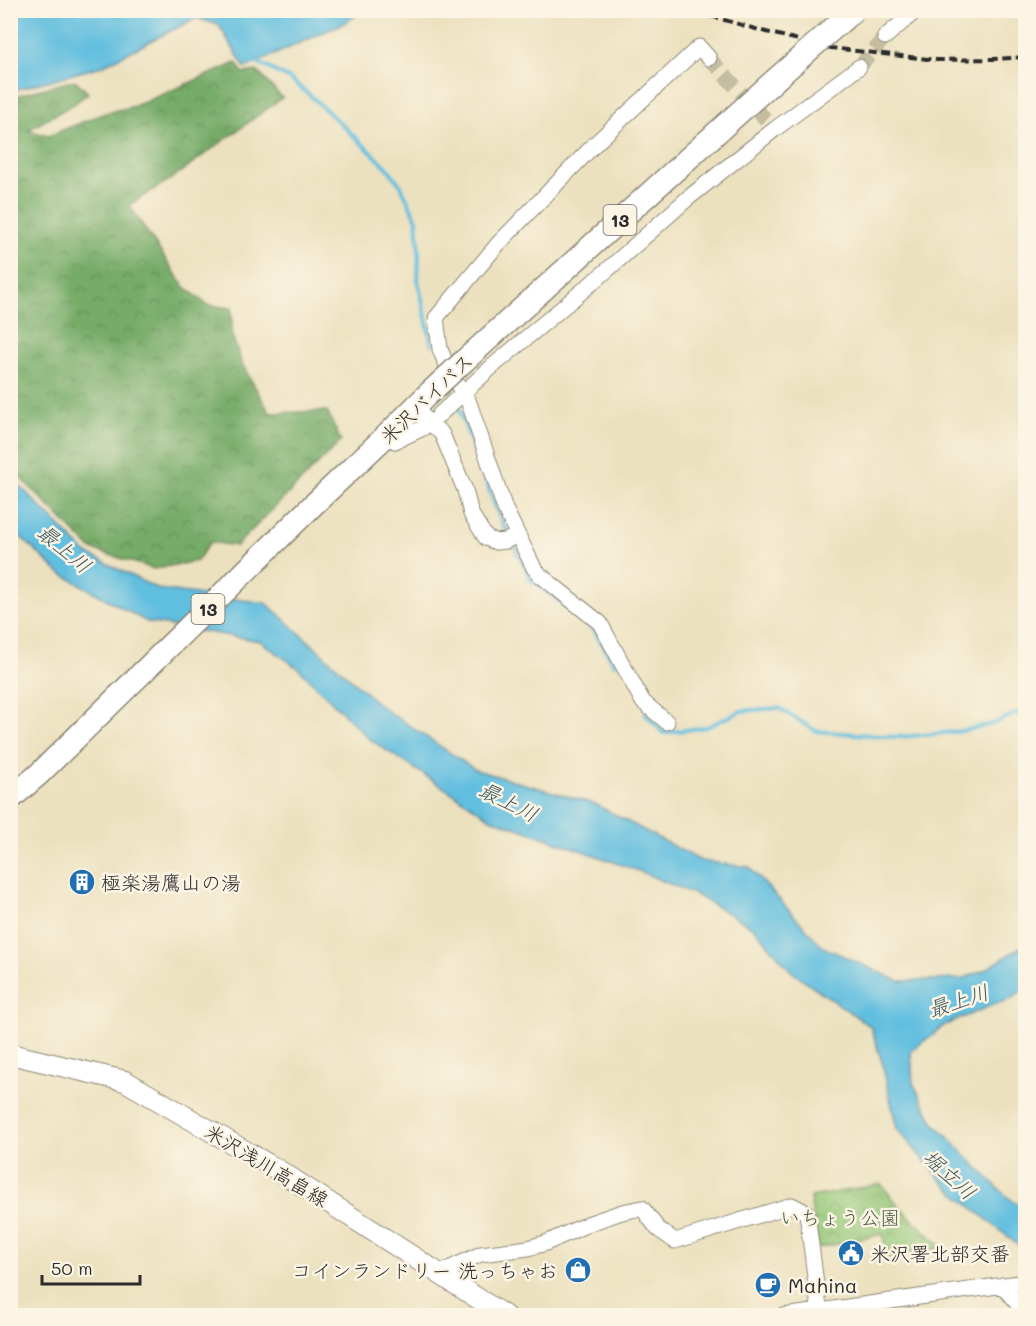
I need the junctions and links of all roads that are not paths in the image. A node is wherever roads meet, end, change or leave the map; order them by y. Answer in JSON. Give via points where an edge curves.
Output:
{"nodes":[{"id":1,"x":854,"y":10,"type":"edge"},
{"id":2,"x":913,"y":12,"type":"edge"},
{"id":3,"x":885,"y":37,"type":"tunnel mouth"},
{"id":4,"x":709,"y":58,"type":"dead end"},
{"id":5,"x":859,"y":67,"type":"tunnel mouth"},
{"id":6,"x":457,"y":379,"type":"junction"},
{"id":7,"x":420,"y":402,"type":"junction"},
{"id":8,"x":442,"y":413,"type":"dead end"},
{"id":9,"x":423,"y":428,"type":"dead end"},
{"id":10,"x":383,"y":440,"type":"junction"},
{"id":11,"x":511,"y":538,"type":"junction"},
{"id":12,"x":667,"y":722,"type":"dead end"},
{"id":13,"x":10,"y":799,"type":"edge"},
{"id":14,"x":10,"y":1054,"type":"edge"},
{"id":15,"x":440,"y":1273,"type":"junction"},
{"id":16,"x":1023,"y":1283,"type":"edge"},
{"id":17,"x":1002,"y":1285,"type":"junction"},
{"id":18,"x":820,"y":1313,"type":"edge"},
{"id":19,"x":1026,"y":1314,"type":"edge"},
{"id":20,"x":505,"y":1316,"type":"edge"},
{"id":21,"x":784,"y":1316,"type":"edge"}],
"edges":[{"from":1,"to":6,"type":"highway","name":"米沢バイパス","number":"13","bridge":true},
{"from":2,"to":3,"type":"street"},
{"from":4,"to":6,"type":"street","via":[[699,47],[596,143],[498,244],[436,318],[440,349]]},
{"from":5,"to":6,"type":"street","via":[[771,126],[494,365]]},
{"from":6,"to":7,"type":"highway","name":"米沢バイパス","number":"13","bridge":true},
{"from":6,"to":8,"type":"street"},
{"from":6,"to":11,"type":"street","via":[[468,400]]},
{"from":7,"to":10,"type":"highway","name":"米沢バイパス","number":"13"},
{"from":7,"to":11,"type":"street","via":[[442,434],[471,514],[486,538],[496,542]]},
{"from":9,"to":10,"type":"street","via":[[395,441]]},
{"from":10,"to":13,"type":"highway","name":"米沢バイパス","number":"13"},
{"from":11,"to":12,"type":"street","via":[[540,575],[600,623],[643,702]]},
{"from":14,"to":15,"type":"main road","name":"米沢浅川高畠線","via":[[125,1081],[283,1173]]},
{"from":15,"to":18,"type":"street","via":[[481,1254],[546,1243],[590,1223],[642,1208],[675,1241],[792,1205],[807,1213]]},
{"from":15,"to":20,"type":"main road","name":"米沢浅川高畠線"},
{"from":16,"to":17,"type":"street"},
{"from":17,"to":18,"type":"street"},
{"from":17,"to":19,"type":"street"},
{"from":18,"to":21,"type":"street"}]}
